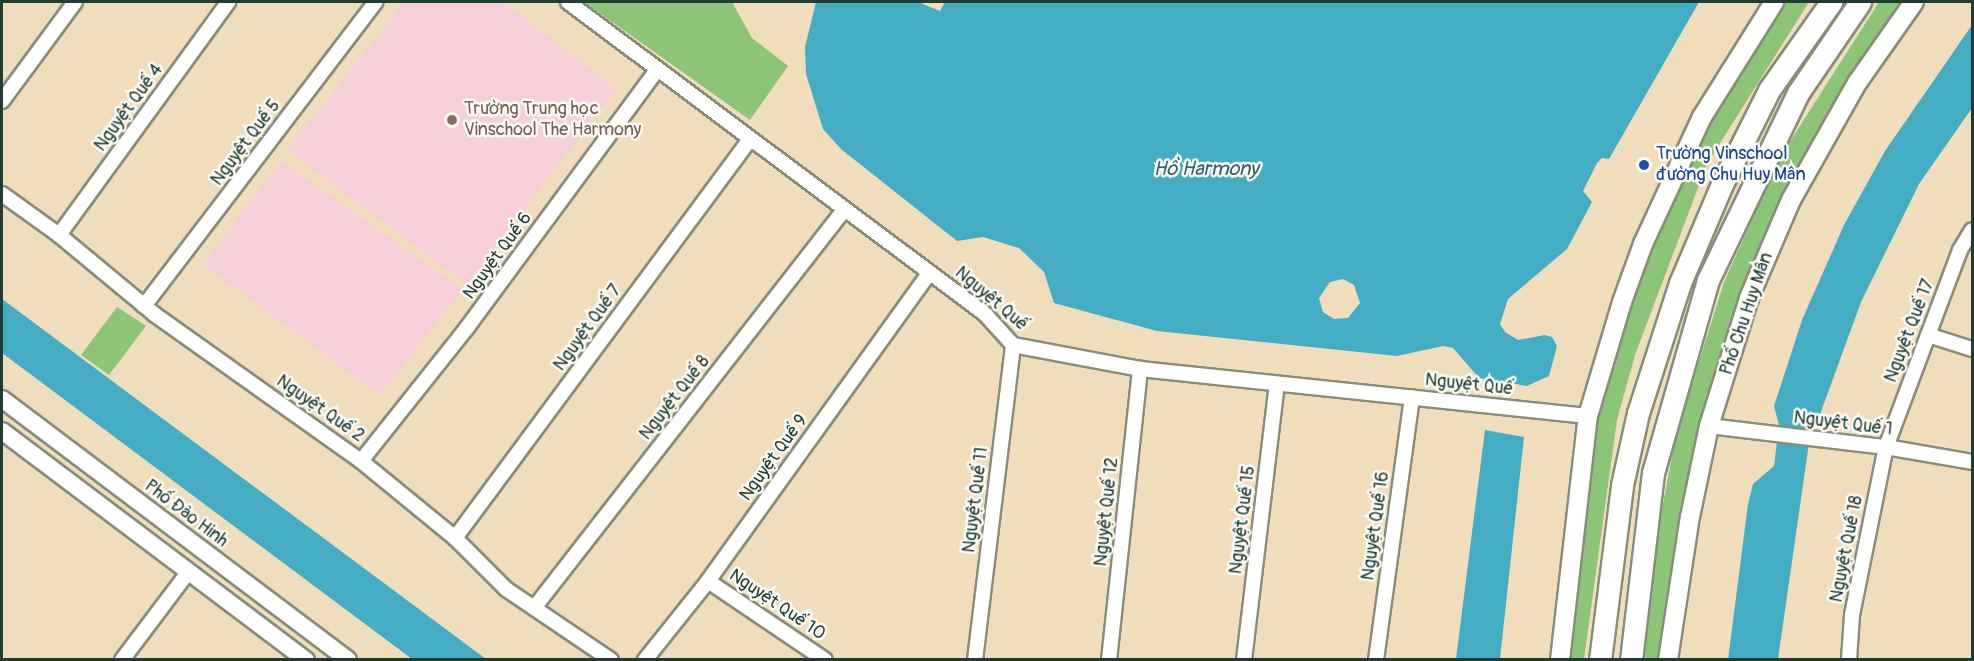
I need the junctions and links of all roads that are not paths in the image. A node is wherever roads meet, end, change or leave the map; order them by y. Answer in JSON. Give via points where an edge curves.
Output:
{"nodes":[{"id":1,"x":75,"y":2,"type":"edge"},
{"id":2,"x":228,"y":2,"type":"edge"},
{"id":3,"x":376,"y":2,"type":"edge"},
{"id":4,"x":568,"y":2,"type":"edge"},
{"id":5,"x":1774,"y":2,"type":"edge"},
{"id":6,"x":1831,"y":2,"type":"edge"},
{"id":7,"x":1860,"y":2,"type":"edge"},
{"id":8,"x":1914,"y":2,"type":"edge"},
{"id":9,"x":658,"y":69,"type":"junction"},
{"id":10,"x":2,"y":101,"type":"edge"},
{"id":11,"x":750,"y":139,"type":"junction"},
{"id":12,"x":2,"y":194,"type":"edge"},
{"id":13,"x":844,"y":210,"type":"junction"},
{"id":14,"x":1972,"y":230,"type":"edge"},
{"id":15,"x":59,"y":235,"type":"junction"},
{"id":16,"x":929,"y":274,"type":"junction"},
{"id":17,"x":144,"y":306,"type":"junction"},
{"id":18,"x":1928,"y":335,"type":"junction"},
{"id":19,"x":1013,"y":345,"type":"junction"},
{"id":20,"x":1972,"y":349,"type":"edge"},
{"id":21,"x":1140,"y":369,"type":"junction"},
{"id":22,"x":1277,"y":384,"type":"junction"},
{"id":23,"x":1412,"y":397,"type":"junction"},
{"id":24,"x":2,"y":399,"type":"edge"},
{"id":25,"x":1588,"y":416,"type":"junction"},
{"id":26,"x":1709,"y":426,"type":"junction"},
{"id":27,"x":2,"y":431,"type":"edge"},
{"id":28,"x":1886,"y":447,"type":"junction"},
{"id":29,"x":361,"y":461,"type":"junction"},
{"id":30,"x":1972,"y":462,"type":"edge"},
{"id":31,"x":455,"y":538,"type":"junction"},
{"id":32,"x":189,"y":572,"type":"junction"},
{"id":33,"x":708,"y":581,"type":"junction"},
{"id":34,"x":534,"y":608,"type":"junction"},
{"id":35,"x":122,"y":660,"type":"edge"},
{"id":36,"x":306,"y":660,"type":"edge"},
{"id":37,"x":348,"y":660,"type":"edge"},
{"id":38,"x":611,"y":660,"type":"edge"},
{"id":39,"x":645,"y":660,"type":"edge"},
{"id":40,"x":825,"y":660,"type":"edge"},
{"id":41,"x":975,"y":660,"type":"edge"},
{"id":42,"x":1109,"y":660,"type":"edge"},
{"id":43,"x":1244,"y":660,"type":"edge"},
{"id":44,"x":1376,"y":660,"type":"edge"},
{"id":45,"x":1560,"y":660,"type":"edge"},
{"id":46,"x":1600,"y":660,"type":"edge"},
{"id":47,"x":1631,"y":660,"type":"edge"},
{"id":48,"x":1668,"y":660,"type":"edge"},
{"id":49,"x":1848,"y":660,"type":"edge"}],
"edges":[{"from":1,"to":10,"type":"street"},
{"from":2,"to":15,"type":"street","name":"Nguyệt Quế 4"},
{"from":3,"to":17,"type":"street","name":"Nguyệt Quế 5"},
{"from":4,"to":9,"type":"street","name":"Nguyệt Quế"},
{"from":5,"to":25,"type":"main road","via":[[1702,117],[1643,244]]},
{"from":6,"to":46,"type":"main road","via":[[1769,90],[1680,283],[1638,413],[1622,485]]},
{"from":7,"to":47,"type":"main road","via":[[1798,93],[1708,280],[1653,473]]},
{"from":8,"to":26,"type":"main road","name":"Phố Chu Huy Mân","via":[[1857,83],[1791,200],[1749,298]]},
{"from":9,"to":11,"type":"street","name":"Nguyệt Quế"},
{"from":9,"to":29,"type":"street","name":"Nguyệt Quế 6","via":[[466,329]]},
{"from":11,"to":13,"type":"street","name":"Nguyệt Quế"},
{"from":11,"to":31,"type":"street","name":"Nguyệt Quế 7"},
{"from":12,"to":15,"type":"street","name":"Nguyệt Quế 2"},
{"from":13,"to":16,"type":"street","name":"Nguyệt Quế"},
{"from":13,"to":34,"type":"street","name":"Nguyệt Quế 8"},
{"from":14,"to":18,"type":"street","name":"Nguyệt Quế 17","via":[[1960,250]]},
{"from":15,"to":17,"type":"street","name":"Nguyệt Quế 2"},
{"from":16,"to":19,"type":"street","name":"Nguyệt Quế","via":[[985,314]]},
{"from":16,"to":33,"type":"street","name":"Nguyệt Quế 9"},
{"from":17,"to":29,"type":"street","name":"Nguyệt Quế 2"},
{"from":18,"to":20,"type":"street"},
{"from":18,"to":28,"type":"street","name":"Nguyệt Quế 17"},
{"from":19,"to":21,"type":"street","name":"Nguyệt Quế"},
{"from":19,"to":41,"type":"street","name":"Nguyệt Quế 11"},
{"from":21,"to":22,"type":"street","name":"Nguyệt Quế"},
{"from":21,"to":42,"type":"street","name":"Nguyệt Quế 12"},
{"from":22,"to":23,"type":"street","name":"Nguyệt Quế"},
{"from":22,"to":43,"type":"street","name":"Nguyệt Quế 15"},
{"from":23,"to":25,"type":"street","name":"Nguyệt Quế"},
{"from":23,"to":44,"type":"street","name":"Nguyệt Quế 16"},
{"from":24,"to":37,"type":"street","name":"Phố Đào Hinh"},
{"from":25,"to":45,"type":"main road"},
{"from":26,"to":28,"type":"street","name":"Nguyệt Quế 1"},
{"from":26,"to":48,"type":"main road","name":"Phố Chu Huy Mân","via":[[1690,517]]},
{"from":27,"to":32,"type":"street"},
{"from":28,"to":30,"type":"street","name":"Nguyệt Quế 1"},
{"from":28,"to":49,"type":"street","name":"Nguyệt Quế 18","via":[[1852,615]]},
{"from":29,"to":31,"type":"street","name":"Nguyệt Quế 2"},
{"from":31,"to":34,"type":"street","name":"Nguyệt Quế 2","via":[[506,589]]},
{"from":32,"to":35,"type":"street"},
{"from":32,"to":36,"type":"street"},
{"from":33,"to":39,"type":"street","name":"Nguyệt Quế 9"},
{"from":33,"to":40,"type":"street","name":"Nguyệt Quế 10"},
{"from":34,"to":38,"type":"street","name":"Nguyệt Quế 2"}]}
